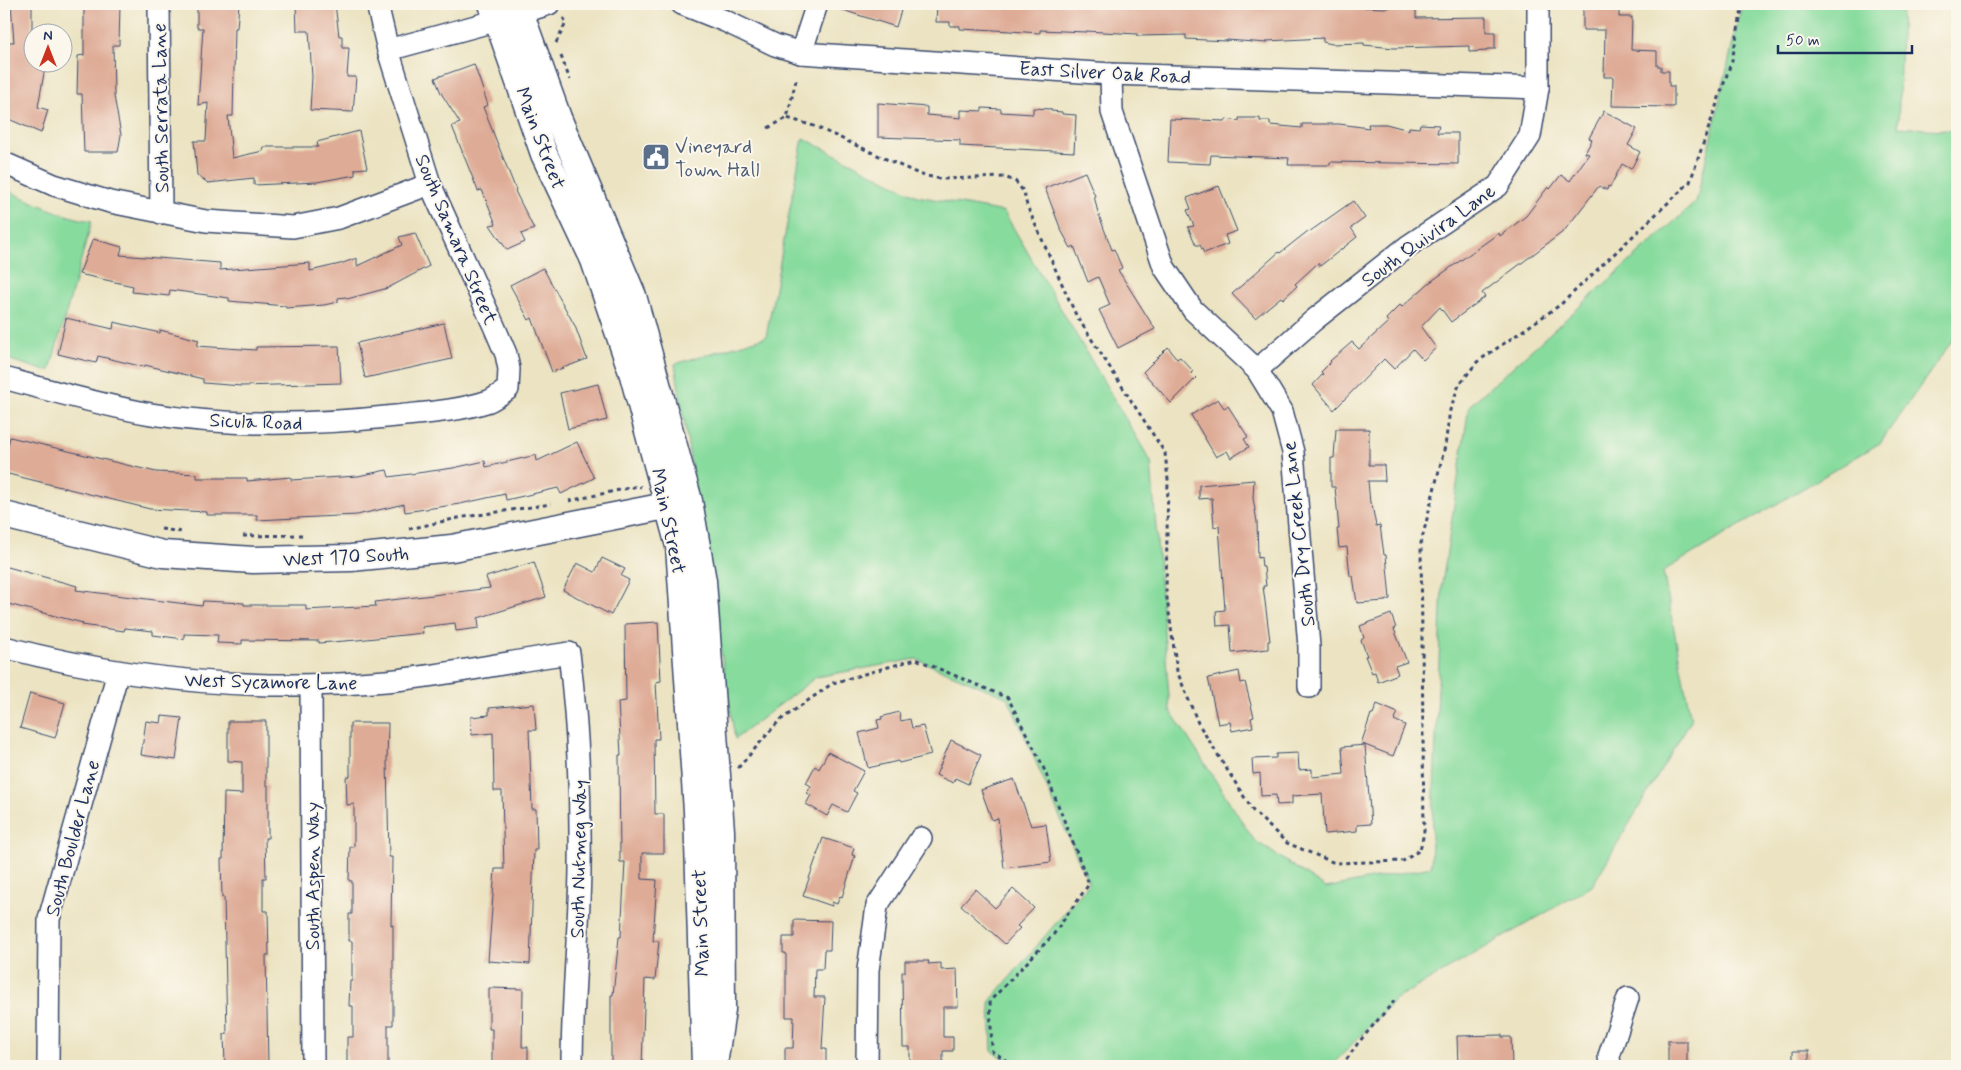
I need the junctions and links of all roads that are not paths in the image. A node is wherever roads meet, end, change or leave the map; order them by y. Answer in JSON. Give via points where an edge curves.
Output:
{"nodes":[{"id":1,"x":159,"y":4,"type":"edge"},
{"id":2,"x":377,"y":4,"type":"edge"},
{"id":3,"x":549,"y":4,"type":"edge"},
{"id":4,"x":682,"y":4,"type":"edge"},
{"id":5,"x":817,"y":4,"type":"edge"},
{"id":6,"x":1538,"y":4,"type":"edge"},
{"id":7,"x":507,"y":11,"type":"edge"},
{"id":8,"x":388,"y":50,"type":"junction"},
{"id":9,"x":801,"y":53,"type":"junction"},
{"id":10,"x":1111,"y":74,"type":"junction"},
{"id":11,"x":1538,"y":88,"type":"junction"},
{"id":12,"x":4,"y":162,"type":"edge"},
{"id":13,"x":430,"y":184,"type":"junction"},
{"id":14,"x":161,"y":213,"type":"junction"},
{"id":15,"x":1257,"y":370,"type":"junction"},
{"id":16,"x":4,"y":378,"type":"edge"},
{"id":17,"x":508,"y":389,"type":"joint"},
{"id":18,"x":679,"y":504,"type":"junction"},
{"id":19,"x":4,"y":515,"type":"edge"},
{"id":20,"x":4,"y":647,"type":"edge"},
{"id":21,"x":569,"y":653,"type":"joint"},
{"id":22,"x":118,"y":672,"type":"junction"},
{"id":23,"x":311,"y":685,"type":"junction"},
{"id":24,"x":1309,"y":688,"type":"dead end"},
{"id":25,"x":921,"y":838,"type":"dead end"},
{"id":26,"x":1628,"y":998,"type":"dead end"},
{"id":27,"x":48,"y":1066,"type":"edge"},
{"id":28,"x":313,"y":1066,"type":"edge"},
{"id":29,"x":572,"y":1066,"type":"edge"},
{"id":30,"x":705,"y":1066,"type":"edge"},
{"id":31,"x":713,"y":1066,"type":"edge"},
{"id":32,"x":867,"y":1066,"type":"edge"},
{"id":33,"x":1610,"y":1066,"type":"edge"}],
"edges":[{"from":1,"to":14,"type":"street","name":"South Serrata Lane"},
{"from":2,"to":8,"type":"street","name":"South Samara Street"},
{"from":3,"to":7,"type":"street"},
{"from":4,"to":9,"type":"street","name":"East Silver Oak Road","via":[[775,45]]},
{"from":5,"to":9,"type":"street"},
{"from":6,"to":11,"type":"street","name":"South Quivira Lane"},
{"from":7,"to":8,"type":"street"},
{"from":7,"to":18,"type":"street","name":"Main Street","via":[[544,154],[594,260]]},
{"from":8,"to":13,"type":"street","name":"South Samara Street"},
{"from":9,"to":10,"type":"street","name":"East Silver Oak Road"},
{"from":10,"to":11,"type":"street","name":"East Silver Oak Road"},
{"from":10,"to":15,"type":"street","name":"South Dry Creek Lane","via":[[1112,112],[1164,267],[1193,310]]},
{"from":11,"to":15,"type":"street","name":"South Quivira Lane","via":[[1530,136],[1498,186],[1408,246]]},
{"from":12,"to":14,"type":"street","via":[[54,185]]},
{"from":13,"to":14,"type":"street","via":[[339,218],[293,227],[206,221]]},
{"from":13,"to":17,"type":"street","name":"South Samara Street","via":[[506,354]]},
{"from":15,"to":24,"type":"street","name":"South Dry Creek Lane","via":[[1282,412],[1293,452],[1309,647]]},
{"from":16,"to":17,"type":"street","name":"Sicula Road","via":[[83,400],[151,414],[282,424],[441,412],[490,400]]},
{"from":18,"to":19,"type":"street","name":"West 170 South","via":[[452,548],[351,558],[253,560],[163,554]]},
{"from":18,"to":30,"type":"street","name":"Main Street","via":[[697,811]]},
{"from":18,"to":31,"type":"street","name":"Main Street","via":[[704,581],[721,831],[722,1010]]},
{"from":20,"to":22,"type":"street","name":"West Sycamore Lane"},
{"from":21,"to":23,"type":"street","name":"West Sycamore Lane","via":[[387,681]]},
{"from":21,"to":29,"type":"street","name":"South Nutmeg Way","via":[[580,768],[580,870]]},
{"from":22,"to":23,"type":"street","name":"West Sycamore Lane","via":[[177,680]]},
{"from":22,"to":27,"type":"street","name":"South Boulder Lane","via":[[49,919]]},
{"from":23,"to":28,"type":"street","name":"South Aspen Way"},
{"from":25,"to":32,"type":"street","via":[[877,906],[868,970]]},
{"from":26,"to":33,"type":"street","via":[[1609,1056]]}]}
